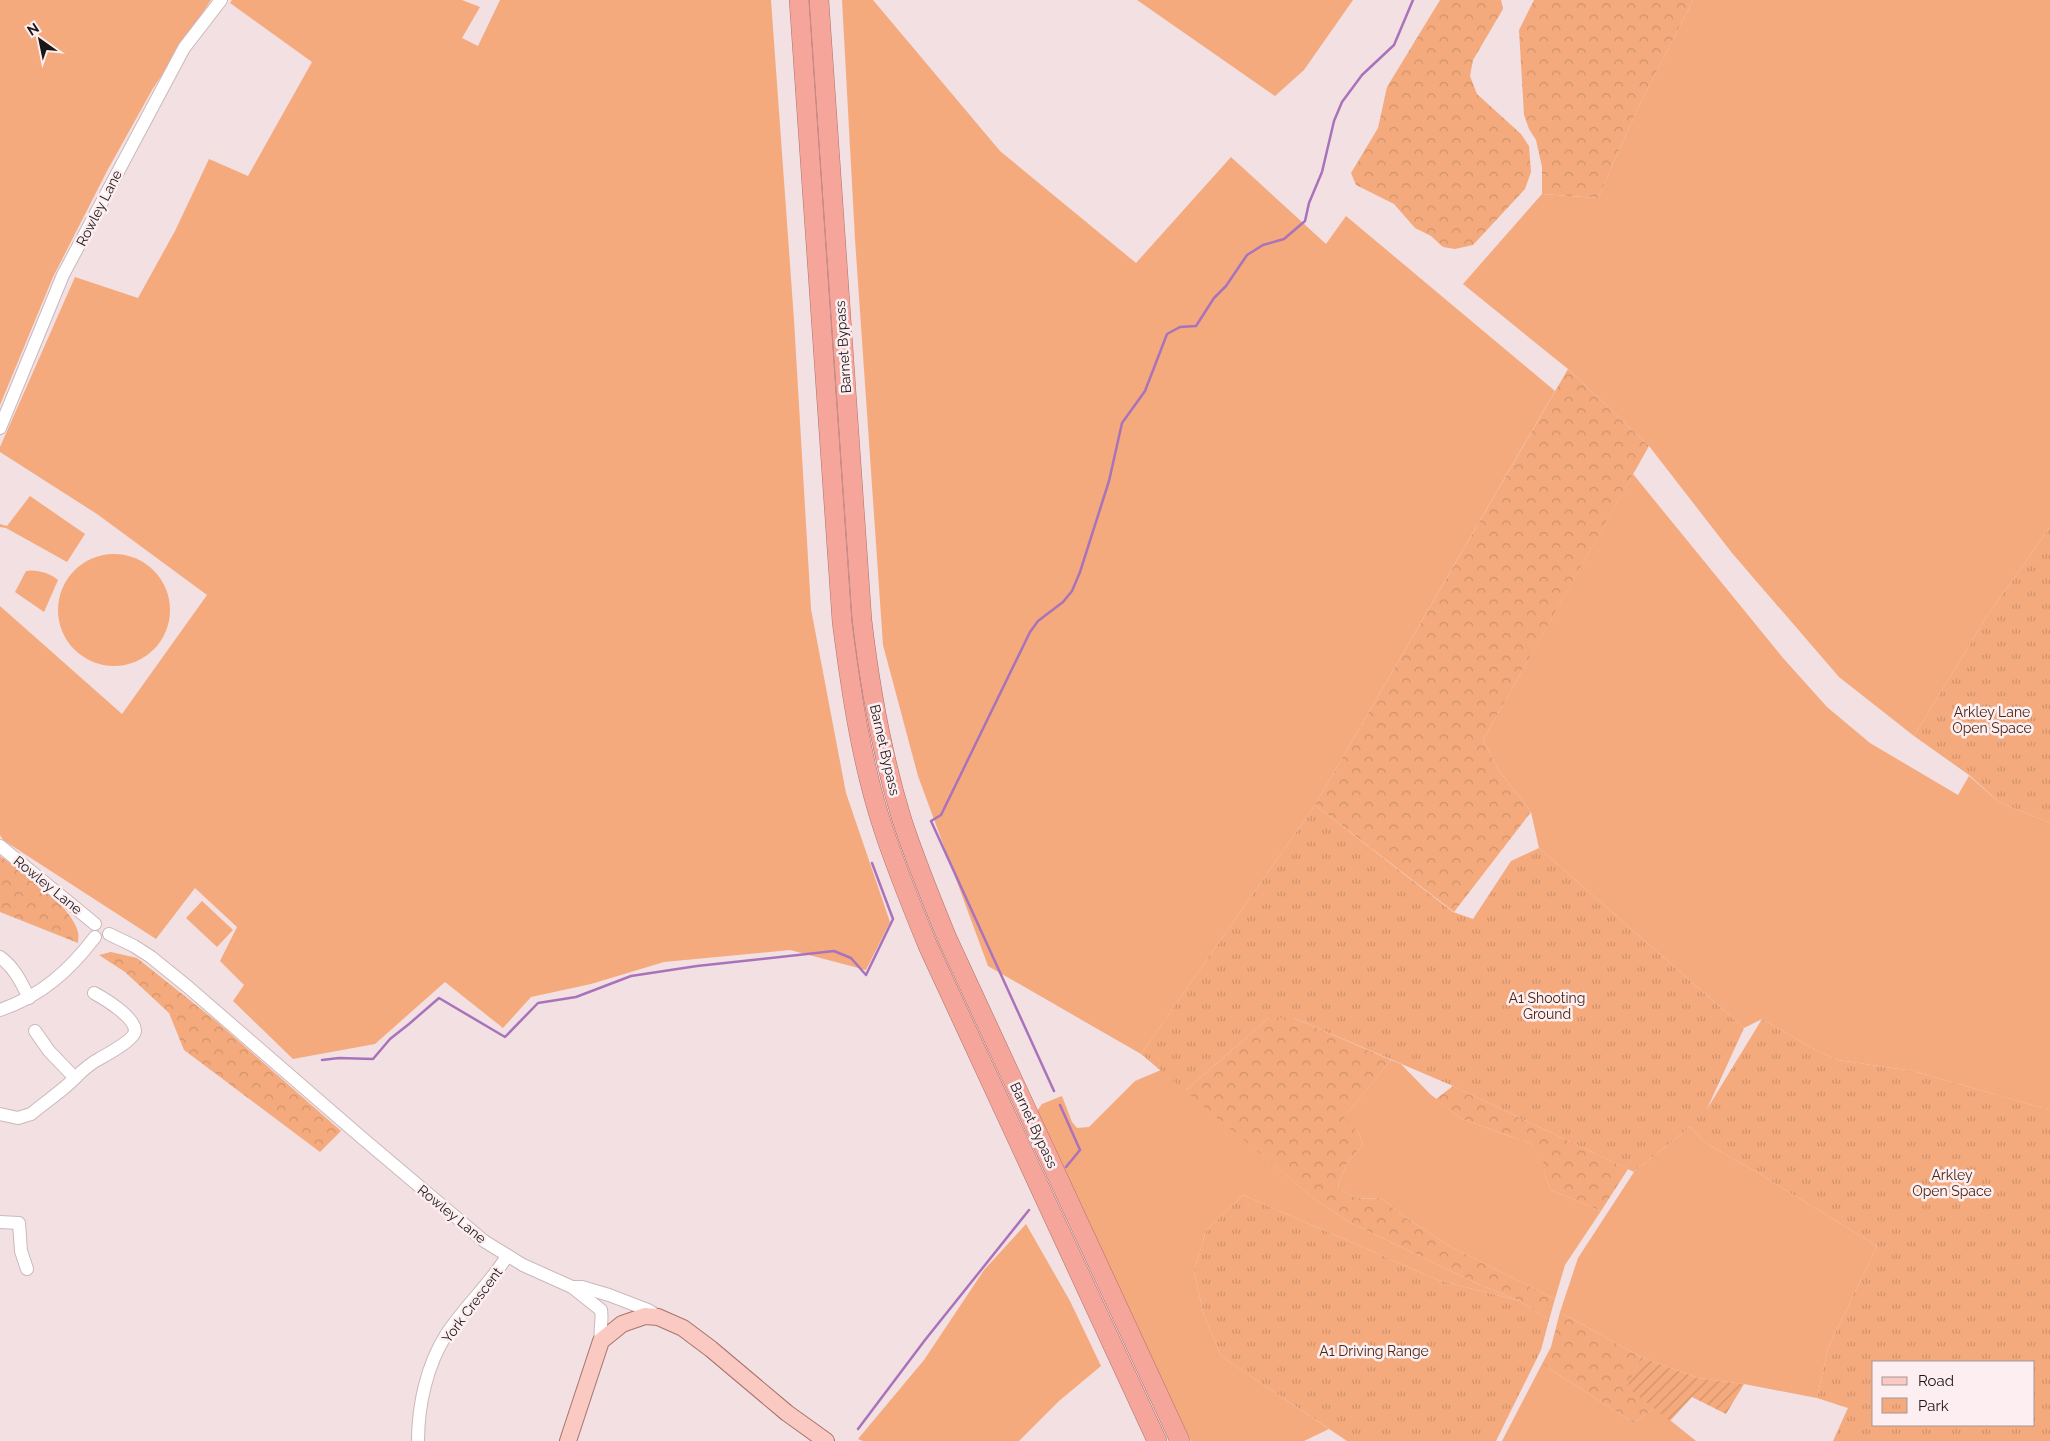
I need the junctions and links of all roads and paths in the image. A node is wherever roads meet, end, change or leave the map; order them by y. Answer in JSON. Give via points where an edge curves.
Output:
{"nodes":[{"id":1,"x":221,"y":0,"type":"edge"},
{"id":2,"x":799,"y":0,"type":"edge"},
{"id":3,"x":819,"y":0,"type":"edge"},
{"id":4,"x":0,"y":428,"type":"edge"},
{"id":5,"x":0,"y":846,"type":"edge"},
{"id":6,"x":96,"y":924,"type":"junction"},
{"id":7,"x":109,"y":934,"type":"junction"},
{"id":8,"x":95,"y":937,"type":"junction"},
{"id":9,"x":0,"y":957,"type":"edge"},
{"id":10,"x":94,"y":993,"type":"dead end"},
{"id":11,"x":29,"y":998,"type":"junction"},
{"id":12,"x":0,"y":1010,"type":"edge"},
{"id":13,"x":35,"y":1031,"type":"dead end"},
{"id":14,"x":75,"y":1078,"type":"junction"},
{"id":15,"x":0,"y":1114,"type":"edge"},
{"id":16,"x":0,"y":1222,"type":"edge"},
{"id":17,"x":507,"y":1256,"type":"junction"},
{"id":18,"x":27,"y":1269,"type":"dead end"},
{"id":19,"x":572,"y":1287,"type":"junction"},
{"id":20,"x":658,"y":1317,"type":"junction"},
{"id":21,"x":601,"y":1341,"type":"junction"},
{"id":22,"x":418,"y":1441,"type":"edge"},
{"id":23,"x":569,"y":1441,"type":"edge"},
{"id":24,"x":826,"y":1441,"type":"edge"},
{"id":25,"x":1158,"y":1441,"type":"edge"},
{"id":26,"x":1180,"y":1441,"type":"edge"}],
"edges":[{"from":1,"to":4,"type":"street","name":"Rowley Lane","via":[[184,48],[63,275]]},
{"from":2,"to":25,"type":"highway","name":"Barnet Bypass","via":[[842,612],[854,706],[866,766],[904,889],[928,946]]},
{"from":3,"to":26,"type":"highway","name":"Barnet Bypass","via":[[862,620],[886,762],[905,829],[947,938]]},
{"from":5,"to":6,"type":"street","name":"Rowley Lane"},
{"from":6,"to":7,"type":"street","via":[[106,924]]},
{"from":6,"to":8,"type":"street","via":[[92,931]]},
{"from":7,"to":8,"type":"street","via":[[103,939]]},
{"from":7,"to":17,"type":"street","name":"Rowley Lane","via":[[134,946],[174,975],[383,1157]]},
{"from":8,"to":11,"type":"street","via":[[66,972]]},
{"from":9,"to":11,"type":"street","via":[[18,974]]},
{"from":10,"to":14,"type":"street","via":[[122,1012],[135,1031],[133,1036]]},
{"from":11,"to":12,"type":"street"},
{"from":13,"to":14,"type":"street"},
{"from":14,"to":15,"type":"street","via":[[31,1114],[18,1118]]},
{"from":16,"to":18,"type":"street","via":[[19,1223]]},
{"from":17,"to":19,"type":"street","name":"Rowley Lane"},
{"from":17,"to":22,"type":"street","name":"York Crescent","via":[[443,1340],[421,1404]]},
{"from":19,"to":20,"type":"street","name":"Rowley Lane","via":[[609,1295]]},
{"from":19,"to":21,"type":"street","via":[[601,1310]]},
{"from":20,"to":21,"type":"main road","via":[[645,1316],[628,1321]]},
{"from":20,"to":24,"type":"main road","name":"Rowley Lane","via":[[683,1328]]},
{"from":21,"to":23,"type":"main road"}]}
